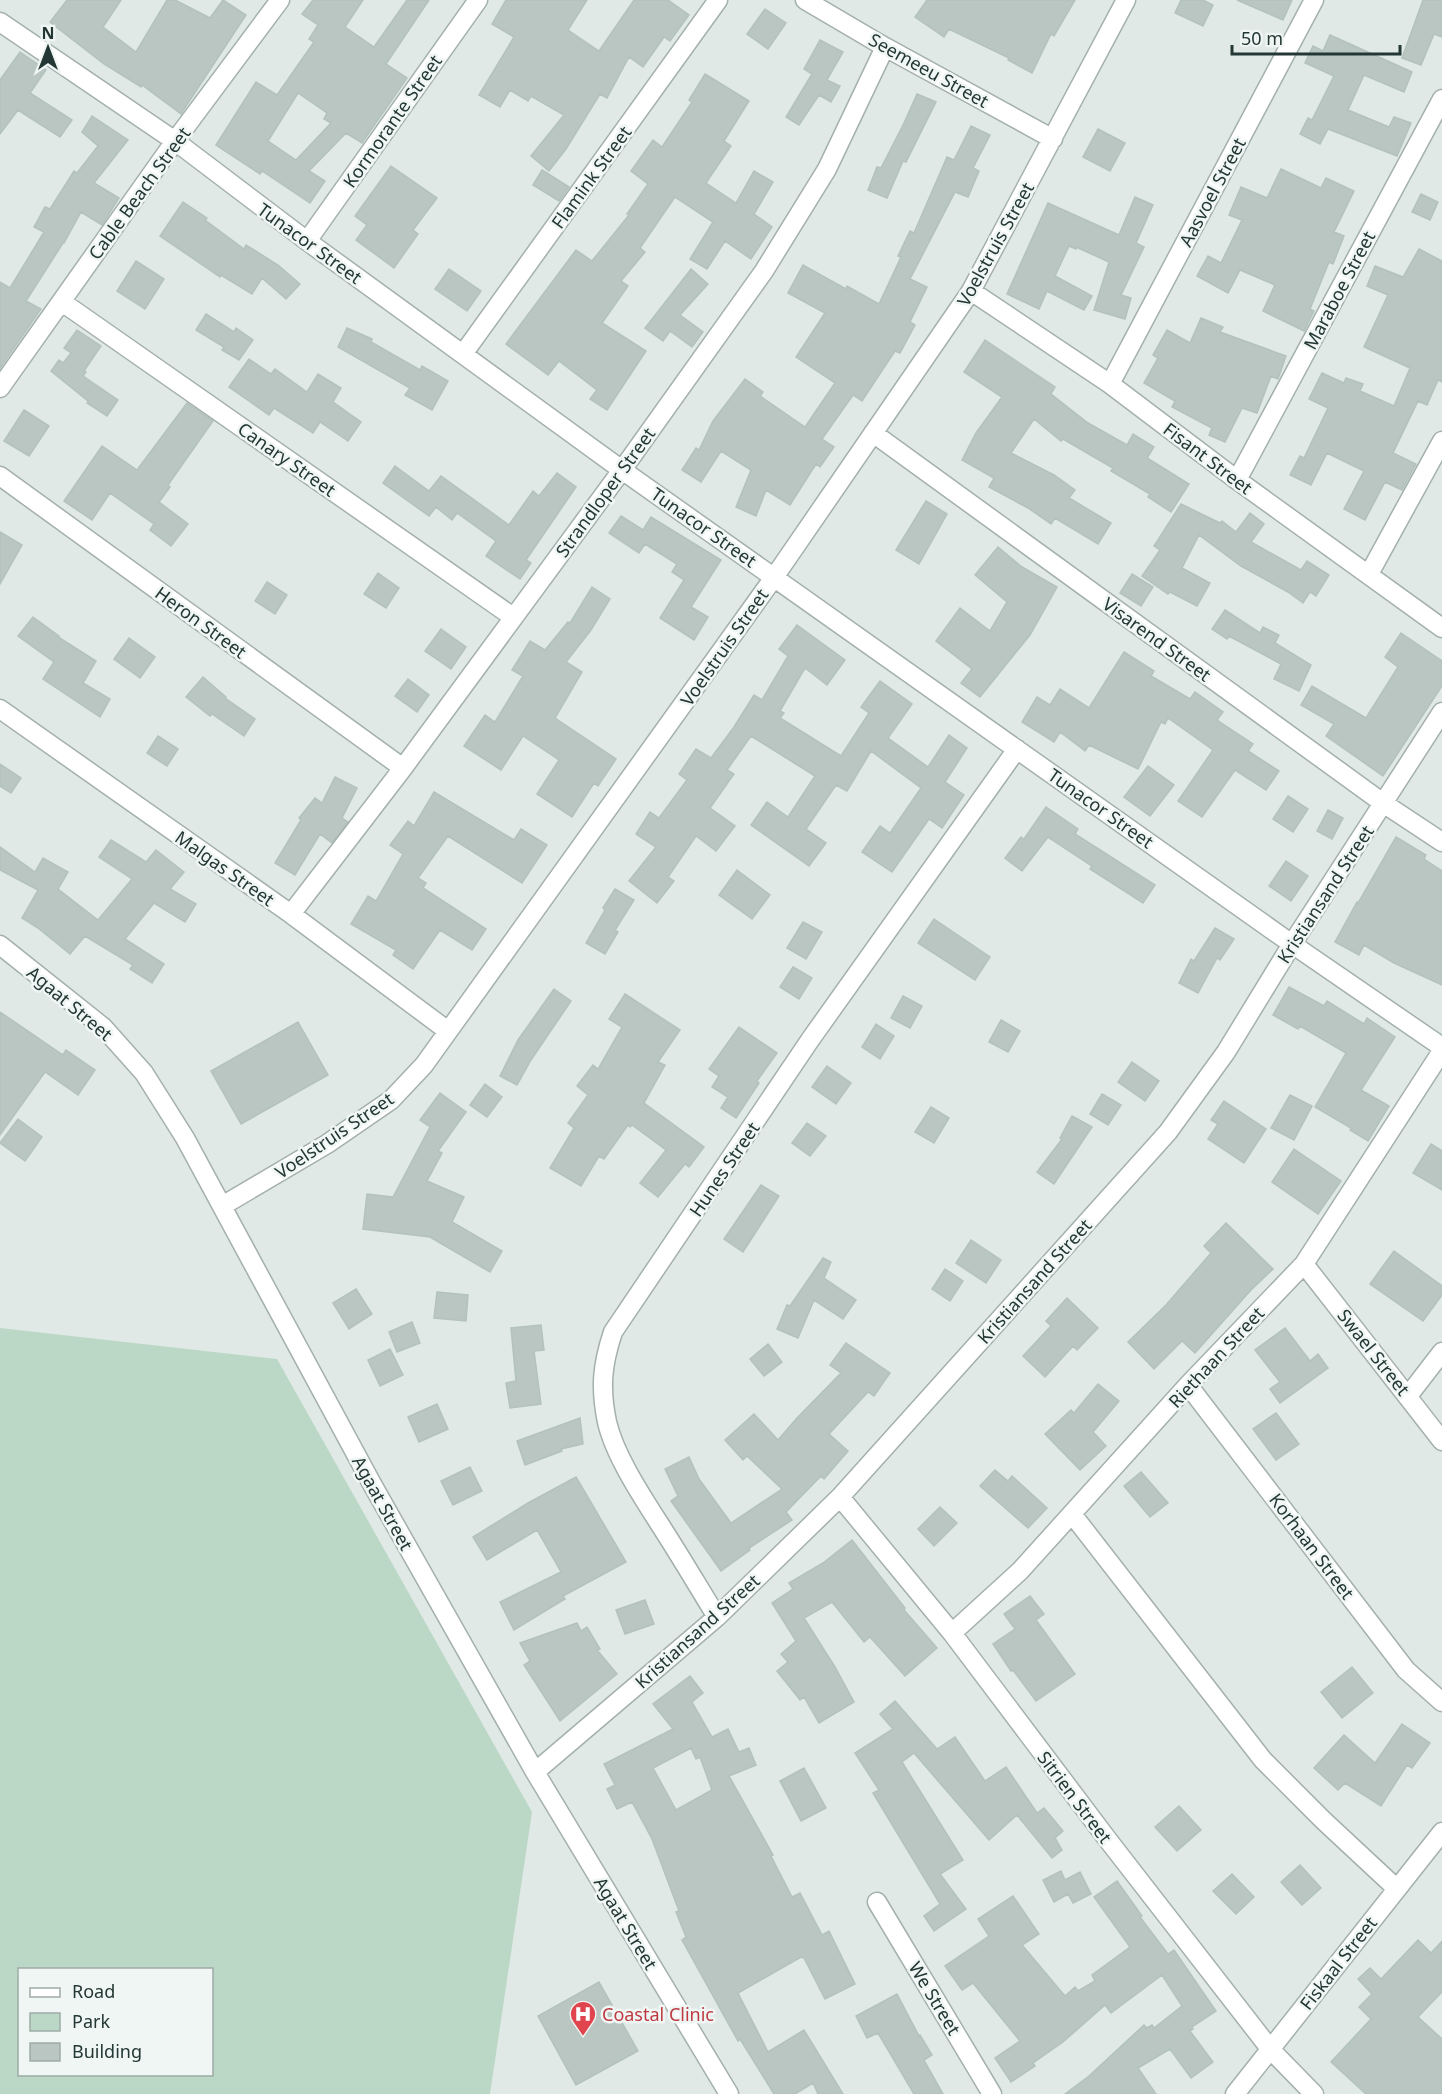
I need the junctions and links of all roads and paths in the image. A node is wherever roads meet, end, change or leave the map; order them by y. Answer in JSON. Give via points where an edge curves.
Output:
{"nodes":[{"id":1,"x":280,"y":0,"type":"edge"},
{"id":2,"x":478,"y":0,"type":"edge"},
{"id":3,"x":718,"y":0,"type":"edge"},
{"id":4,"x":805,"y":0,"type":"edge"},
{"id":5,"x":1126,"y":0,"type":"edge"},
{"id":6,"x":1314,"y":0,"type":"edge"},
{"id":7,"x":0,"y":22,"type":"edge"},
{"id":8,"x":885,"y":47,"type":"junction"},
{"id":9,"x":1442,"y":99,"type":"edge"},
{"id":10,"x":1053,"y":139,"type":"junction"},
{"id":11,"x":175,"y":141,"type":"junction"},
{"id":12,"x":307,"y":242,"type":"junction"},
{"id":13,"x":971,"y":291,"type":"junction"},
{"id":14,"x":62,"y":302,"type":"junction"},
{"id":15,"x":463,"y":354,"type":"junction"},
{"id":16,"x":1110,"y":384,"type":"junction"},
{"id":17,"x":0,"y":388,"type":"edge"},
{"id":18,"x":873,"y":433,"type":"junction"},
{"id":19,"x":1442,"y":441,"type":"edge"},
{"id":20,"x":622,"y":470,"type":"junction"},
{"id":21,"x":0,"y":476,"type":"edge"},
{"id":22,"x":1237,"y":480,"type":"junction"},
{"id":23,"x":1369,"y":574,"type":"junction"},
{"id":24,"x":775,"y":576,"type":"junction"},
{"id":25,"x":513,"y":617,"type":"junction"},
{"id":26,"x":1442,"y":628,"type":"edge"},
{"id":27,"x":0,"y":709,"type":"edge"},
{"id":28,"x":1442,"y":712,"type":"edge"},
{"id":29,"x":1017,"y":749,"type":"junction"},
{"id":30,"x":403,"y":768,"type":"junction"},
{"id":31,"x":1383,"y":803,"type":"junction"},
{"id":32,"x":1442,"y":842,"type":"edge"},
{"id":33,"x":291,"y":914,"type":"junction"},
{"id":34,"x":1292,"y":944,"type":"junction"},
{"id":35,"x":0,"y":945,"type":"edge"},
{"id":36,"x":448,"y":1031,"type":"junction"},
{"id":37,"x":1442,"y":1049,"type":"edge"},
{"id":38,"x":222,"y":1206,"type":"junction"},
{"id":39,"x":1304,"y":1264,"type":"junction"},
{"id":40,"x":1442,"y":1352,"type":"edge"},
{"id":41,"x":1188,"y":1385,"type":"junction"},
{"id":42,"x":1408,"y":1396,"type":"junction"},
{"id":43,"x":1442,"y":1441,"type":"edge"},
{"id":44,"x":840,"y":1497,"type":"junction"},
{"id":45,"x":1072,"y":1514,"type":"junction"},
{"id":46,"x":717,"y":1617,"type":"junction"},
{"id":47,"x":952,"y":1633,"type":"junction"},
{"id":48,"x":1442,"y":1702,"type":"edge"},
{"id":49,"x":535,"y":1773,"type":"junction"},
{"id":50,"x":1442,"y":1832,"type":"edge"},
{"id":51,"x":1396,"y":1888,"type":"junction"},
{"id":52,"x":877,"y":1902,"type":"dead end"},
{"id":53,"x":1271,"y":2050,"type":"junction"},
{"id":54,"x":729,"y":2094,"type":"edge"},
{"id":55,"x":993,"y":2094,"type":"edge"},
{"id":56,"x":1235,"y":2094,"type":"edge"},
{"id":57,"x":1314,"y":2094,"type":"edge"}],
"edges":[{"from":1,"to":11,"type":"street","name":"Cable Beach Street"},
{"from":2,"to":12,"type":"street","name":"Kormorante Street"},
{"from":3,"to":15,"type":"street","name":"Flamink Street"},
{"from":4,"to":8,"type":"street","name":"Seemeeu Street"},
{"from":5,"to":10,"type":"street","name":"Voelstruis Street"},
{"from":6,"to":16,"type":"street","name":"Aasvoel Street"},
{"from":7,"to":11,"type":"street","name":"Tunacor Street"},
{"from":8,"to":10,"type":"street","name":"Seemeeu Street"},
{"from":8,"to":20,"type":"street","name":"Strandloper Street","via":[[827,169],[770,262]]},
{"from":9,"to":22,"type":"street","name":"Maraboe Street"},
{"from":10,"to":13,"type":"street","name":"Voelstruis Street"},
{"from":11,"to":12,"type":"street","name":"Tunacor Street"},
{"from":11,"to":14,"type":"street","name":"Cable Beach Street"},
{"from":12,"to":15,"type":"street","name":"Tunacor Street"},
{"from":13,"to":16,"type":"street","name":"Fisant Street"},
{"from":13,"to":18,"type":"street","name":"Voelstruis Street"},
{"from":14,"to":17,"type":"street","name":"Cable Beach Street"},
{"from":14,"to":25,"type":"street","name":"Canary Street"},
{"from":15,"to":20,"type":"street","name":"Tunacor Street"},
{"from":16,"to":22,"type":"street","name":"Fisant Street"},
{"from":18,"to":24,"type":"street","name":"Voelstruis Street"},
{"from":18,"to":31,"type":"street","name":"Visarend Street"},
{"from":19,"to":23,"type":"street"},
{"from":20,"to":24,"type":"street","name":"Tunacor Street"},
{"from":20,"to":25,"type":"street","name":"Strandloper Street"},
{"from":21,"to":30,"type":"street","name":"Heron Street"},
{"from":22,"to":23,"type":"street","name":"Fisant Street"},
{"from":23,"to":26,"type":"street","name":"Fisant Street"},
{"from":24,"to":29,"type":"street","name":"Tunacor Street"},
{"from":24,"to":36,"type":"street","name":"Voelstruis Street"},
{"from":25,"to":30,"type":"street","name":"Strandloper Street"},
{"from":27,"to":33,"type":"street","name":"Malgas Street"},
{"from":28,"to":31,"type":"street","name":"Kristiansand Street"},
{"from":29,"to":34,"type":"street","name":"Tunacor Street"},
{"from":29,"to":46,"type":"street","name":"Hunes Street","via":[[810,1040],[612,1332],[604,1362],[607,1424],[643,1497]]},
{"from":30,"to":33,"type":"street","name":"Strandloper Street"},
{"from":31,"to":32,"type":"street","name":"Visarend Street"},
{"from":31,"to":34,"type":"street","name":"Kristiansand Street"},
{"from":33,"to":36,"type":"street","name":"Malgas Street"},
{"from":34,"to":37,"type":"street","name":"Tunacor Street"},
{"from":34,"to":44,"type":"street","name":"Kristiansand Street","via":[[1226,1052],[1168,1132]]},
{"from":35,"to":38,"type":"street","name":"Agaat Street","via":[[103,1027],[144,1073]]},
{"from":36,"to":38,"type":"street","name":"Voelstruis Street","via":[[392,1100]]},
{"from":37,"to":39,"type":"street","name":"Riethaan Street"},
{"from":38,"to":49,"type":"street","name":"Agaat Street","via":[[372,1484]]},
{"from":39,"to":41,"type":"street","name":"Riethaan Street"},
{"from":39,"to":42,"type":"street","name":"Swael Street"},
{"from":40,"to":42,"type":"street"},
{"from":41,"to":45,"type":"street","name":"Riethaan Street"},
{"from":41,"to":48,"type":"street","name":"Korhaan Street","via":[[1406,1670]]},
{"from":42,"to":43,"type":"street","name":"Swael Street"},
{"from":44,"to":46,"type":"street","name":"Kristiansand Street"},
{"from":44,"to":47,"type":"street","name":"Sitrien Street"},
{"from":45,"to":47,"type":"street","name":"Riethaan Street","via":[[1020,1571]]},
{"from":45,"to":51,"type":"street","via":[[1263,1760]]},
{"from":46,"to":49,"type":"street","name":"Kristiansand Street"},
{"from":47,"to":53,"type":"street","name":"Sitrien Street"},
{"from":49,"to":54,"type":"street","name":"Agaat Street"},
{"from":50,"to":51,"type":"street","name":"Fiskaal Street"},
{"from":51,"to":53,"type":"street","name":"Fiskaal Street"},
{"from":52,"to":55,"type":"street","name":"We Street"},
{"from":53,"to":56,"type":"street","name":"Fiskaal Street"},
{"from":53,"to":57,"type":"street","name":"Sitrien Street"}]}
